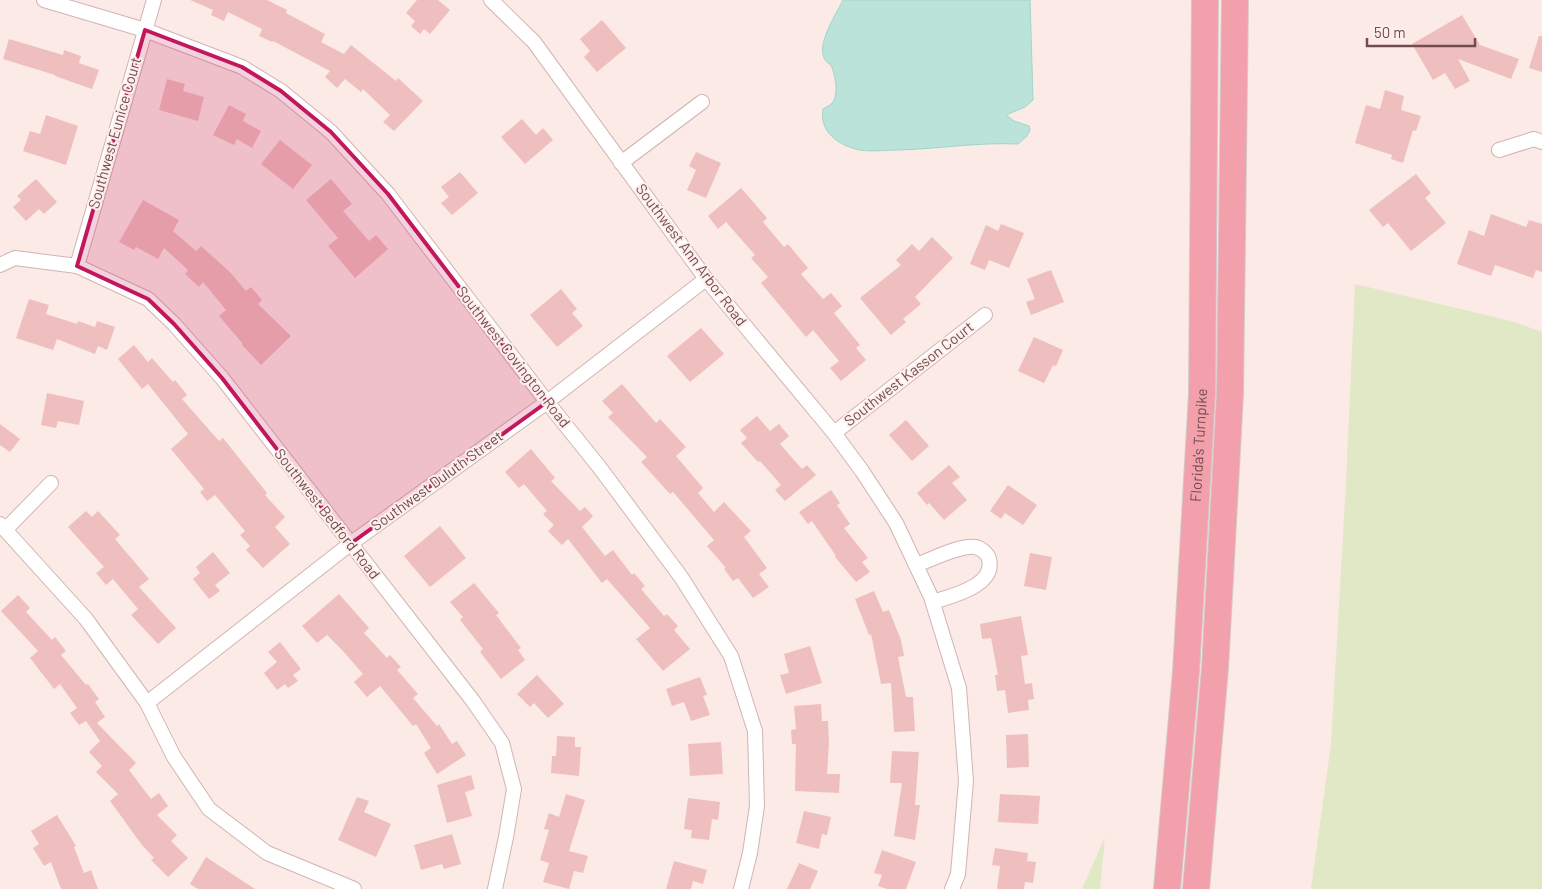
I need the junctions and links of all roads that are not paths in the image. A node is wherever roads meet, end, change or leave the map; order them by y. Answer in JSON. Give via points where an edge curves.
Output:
{"nodes":[{"id":1,"x":44,"y":0,"type":"edge"},
{"id":2,"x":154,"y":0,"type":"edge"},
{"id":3,"x":491,"y":0,"type":"edge"},
{"id":4,"x":1205,"y":0,"type":"edge"},
{"id":5,"x":1235,"y":0,"type":"edge"},
{"id":6,"x":145,"y":30,"type":"junction"},
{"id":7,"x":702,"y":102,"type":"dead end"},
{"id":8,"x":1542,"y":142,"type":"edge"},
{"id":9,"x":1499,"y":150,"type":"dead end"},
{"id":10,"x":621,"y":163,"type":"junction"},
{"id":11,"x":0,"y":264,"type":"edge"},
{"id":12,"x":77,"y":266,"type":"junction"},
{"id":13,"x":706,"y":280,"type":"junction"},
{"id":14,"x":985,"y":316,"type":"dead end"},
{"id":15,"x":547,"y":402,"type":"junction"},
{"id":16,"x":834,"y":433,"type":"junction"},
{"id":17,"x":50,"y":483,"type":"dead end"},
{"id":18,"x":3,"y":526,"type":"edge"},
{"id":19,"x":350,"y":544,"type":"junction"},
{"id":20,"x":916,"y":565,"type":"junction"},
{"id":21,"x":933,"y":602,"type":"junction"},
{"id":22,"x":147,"y":703,"type":"junction"},
{"id":23,"x":354,"y":889,"type":"edge"},
{"id":24,"x":495,"y":889,"type":"edge"},
{"id":25,"x":741,"y":889,"type":"edge"},
{"id":26,"x":952,"y":889,"type":"edge"},
{"id":27,"x":1167,"y":889,"type":"edge"},
{"id":28,"x":1196,"y":889,"type":"edge"}],
"edges":[{"from":1,"to":6,"type":"street","name":"Southwest Covington Road"},
{"from":2,"to":6,"type":"street","name":"Southwest Eunice Court"},
{"from":3,"to":10,"type":"street","name":"Southwest Ann Arbor Road","via":[[534,42]]},
{"from":4,"to":27,"type":"highway","name":"Florida's Turnpike","via":[[1202,394],[1186,672]]},
{"from":5,"to":28,"type":"highway","name":"Florida's Turnpike","via":[[1230,394],[1215,668]]},
{"from":6,"to":12,"type":"street","name":"Southwest Eunice Court"},
{"from":6,"to":15,"type":"street","name":"Southwest Covington Road","via":[[242,67],[281,91],[331,132],[388,194]]},
{"from":7,"to":10,"type":"street"},
{"from":8,"to":9,"type":"street","via":[[1534,139]]},
{"from":10,"to":13,"type":"street","name":"Southwest Ann Arbor Road"},
{"from":11,"to":12,"type":"street","name":"Southwest Bedford Road","via":[[15,258]]},
{"from":12,"to":19,"type":"street","name":"Southwest Bedford Road","via":[[148,299],[174,324],[222,378]]},
{"from":13,"to":15,"type":"street","name":"Southwest Duluth Street"},
{"from":13,"to":16,"type":"street","name":"Southwest Ann Arbor Road"},
{"from":14,"to":16,"type":"street","name":"Southwest Kasson Court"},
{"from":15,"to":19,"type":"street","name":"Southwest Duluth Street"},
{"from":15,"to":25,"type":"street","name":"Southwest Covington Road","via":[[681,578],[731,656],[755,731],[757,806]]},
{"from":16,"to":20,"type":"street","name":"Southwest Ann Arbor Road","via":[[896,523]]},
{"from":17,"to":18,"type":"street"},
{"from":18,"to":22,"type":"street","via":[[86,619]]},
{"from":19,"to":22,"type":"street","name":"Southwest Duluth Street"},
{"from":19,"to":24,"type":"street","name":"Southwest Bedford Road","via":[[473,701],[502,744],[514,789]]},
{"from":20,"to":21,"type":"street","name":"Southwest Ann Arbor Road"},
{"from":20,"to":21,"type":"street","via":[[976,547],[989,558],[990,570],[984,579]]},
{"from":21,"to":26,"type":"street","name":"Southwest Ann Arbor Road","via":[[960,688],[966,781],[958,874]]},
{"from":22,"to":23,"type":"street","via":[[174,757],[209,810],[267,853]]}]}
